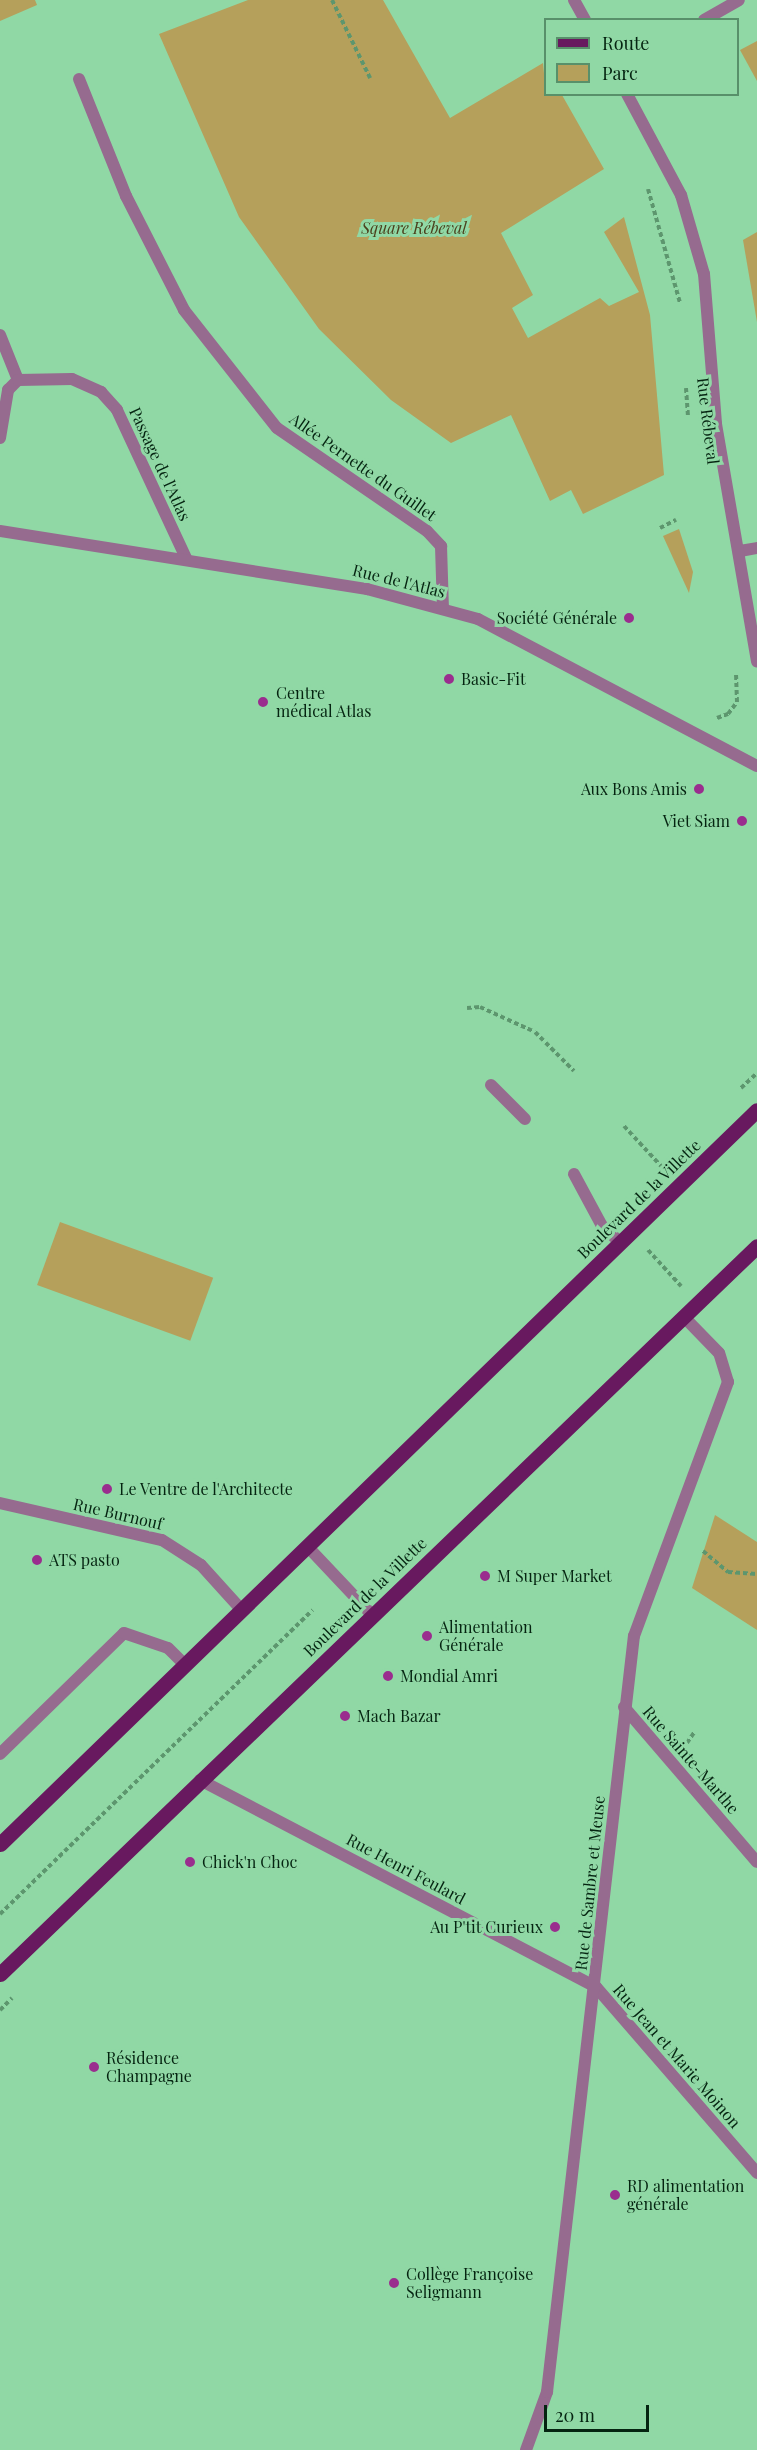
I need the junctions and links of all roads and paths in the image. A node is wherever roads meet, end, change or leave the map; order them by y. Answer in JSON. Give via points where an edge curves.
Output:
{"nodes":[{"id":1,"x":332,"y":0,"type":"edge"},
{"id":2,"x":574,"y":0,"type":"edge"},
{"id":3,"x":739,"y":0,"type":"edge"},
{"id":4,"x":584,"y":18,"type":"edge"},
{"id":5,"x":708,"y":18,"type":"edge"},
{"id":6,"x":370,"y":78,"type":"dead end"},
{"id":7,"x":79,"y":79,"type":"dead end"},
{"id":8,"x":628,"y":96,"type":"edge"},
{"id":9,"x":646,"y":184,"type":"dead end"},
{"id":10,"x":681,"y":313,"type":"dead end"},
{"id":11,"x":0,"y":334,"type":"edge"},
{"id":12,"x":18,"y":380,"type":"junction"},
{"id":13,"x":686,"y":381,"type":"dead end"},
{"id":14,"x":689,"y":423,"type":"dead end"},
{"id":15,"x":0,"y":438,"type":"edge"},
{"id":16,"x":676,"y":520,"type":"dead end"},
{"id":17,"x":660,"y":528,"type":"dead end"},
{"id":18,"x":0,"y":531,"type":"edge"},
{"id":19,"x":757,"y":548,"type":"edge"},
{"id":20,"x":740,"y":551,"type":"junction"},
{"id":21,"x":186,"y":558,"type":"junction"},
{"id":22,"x":443,"y":609,"type":"junction"},
{"id":23,"x":757,"y":661,"type":"edge"},
{"id":24,"x":735,"y":670,"type":"dead end"},
{"id":25,"x":682,"y":725,"type":"junction"},
{"id":26,"x":757,"y":766,"type":"edge"},
{"id":27,"x":467,"y":1008,"type":"dead end"},
{"id":28,"x":574,"y":1071,"type":"dead end"},
{"id":29,"x":491,"y":1085,"type":"dead end"},
{"id":30,"x":757,"y":1110,"type":"edge"},
{"id":31,"x":525,"y":1119,"type":"dead end"},
{"id":32,"x":624,"y":1126,"type":"dead end"},
{"id":33,"x":574,"y":1174,"type":"dead end"},
{"id":34,"x":681,"y":1183,"type":"junction"},
{"id":35,"x":625,"y":1237,"type":"junction"},
{"id":36,"x":757,"y":1246,"type":"edge"},
{"id":37,"x":698,"y":1305,"type":"junction"},
{"id":38,"x":684,"y":1317,"type":"junction"},
{"id":39,"x":0,"y":1503,"type":"edge"},
{"id":40,"x":307,"y":1546,"type":"junction"},
{"id":41,"x":703,"y":1551,"type":"dead end"},
{"id":42,"x":757,"y":1574,"type":"edge"},
{"id":43,"x":239,"y":1607,"type":"junction"},
{"id":44,"x":313,"y":1610,"type":"dead end"},
{"id":45,"x":371,"y":1614,"type":"junction"},
{"id":46,"x":183,"y":1663,"type":"junction"},
{"id":47,"x":624,"y":1707,"type":"junction"},
{"id":48,"x":0,"y":1755,"type":"edge"},
{"id":49,"x":200,"y":1780,"type":"junction"},
{"id":50,"x":0,"y":1844,"type":"edge"},
{"id":51,"x":757,"y":1862,"type":"edge"},
{"id":52,"x":0,"y":1914,"type":"edge"},
{"id":53,"x":0,"y":1974,"type":"edge"},
{"id":54,"x":596,"y":1987,"type":"junction"},
{"id":55,"x":757,"y":2174,"type":"edge"},
{"id":56,"x":526,"y":2450,"type":"edge"}],
"edges":[{"from":1,"to":6,"type":"path"},
{"from":2,"to":4,"type":"street"},
{"from":3,"to":5,"type":"street"},
{"from":7,"to":22,"type":"street","name":"Allée Pernette du Guillet","via":[[126,196],[184,310],[277,428],[401,512],[441,546]]},
{"from":8,"to":20,"type":"street","name":"Rue Rébeval","via":[[681,195],[704,274],[716,424]]},
{"from":9,"to":10,"type":"path","via":[[668,251]]},
{"from":11,"to":12,"type":"street"},
{"from":12,"to":15,"type":"street","via":[[8,390]]},
{"from":12,"to":21,"type":"street","name":"Passage de l'Atlas","via":[[72,379],[110,399]]},
{"from":13,"to":14,"type":"path","name":"Rue Rébeval"},
{"from":16,"to":17,"type":"path"},
{"from":18,"to":21,"type":"street","name":"Rue de l'Atlas"},
{"from":19,"to":20,"type":"street"},
{"from":20,"to":23,"type":"street","name":"Rue Rébeval"},
{"from":21,"to":22,"type":"street","name":"Rue de l'Atlas","via":[[367,589]]},
{"from":22,"to":25,"type":"street","name":"Rue de l'Atlas","via":[[478,619]]},
{"from":24,"to":25,"type":"path","via":[[739,691],[728,714]]},
{"from":25,"to":26,"type":"street","name":"Rue de l'Atlas"},
{"from":27,"to":28,"type":"path","via":[[480,1007],[535,1032]]},
{"from":29,"to":31,"type":"street"},
{"from":30,"to":34,"type":"main road","name":"Boulevard de la Villette"},
{"from":32,"to":34,"type":"path"},
{"from":33,"to":35,"type":"street","via":[[602,1226]]},
{"from":34,"to":35,"type":"main road","name":"Boulevard de la Villette"},
{"from":35,"to":37,"type":"path"},
{"from":35,"to":40,"type":"main road","name":"Boulevard de la Villette"},
{"from":36,"to":37,"type":"main road","name":"Boulevard de la Villette"},
{"from":37,"to":38,"type":"main road","name":"Boulevard de la Villette"},
{"from":38,"to":45,"type":"main road","name":"Boulevard de la Villette"},
{"from":38,"to":47,"type":"street","name":"Rue de Sambre et Meuse","via":[[719,1353],[728,1382],[634,1636]]},
{"from":39,"to":43,"type":"street","name":"Rue Burnouf","via":[[162,1540],[201,1565]]},
{"from":40,"to":43,"type":"main road","name":"Boulevard de la Villette"},
{"from":40,"to":45,"type":"street"},
{"from":41,"to":42,"type":"path","via":[[728,1572]]},
{"from":43,"to":46,"type":"main road","name":"Boulevard de la Villette"},
{"from":44,"to":52,"type":"path"},
{"from":45,"to":49,"type":"main road","name":"Boulevard de la Villette"},
{"from":46,"to":48,"type":"street","via":[[168,1648],[124,1633]]},
{"from":46,"to":50,"type":"main road","name":"Boulevard de la Villette"},
{"from":47,"to":51,"type":"street","name":"Rue Sainte-Marthe"},
{"from":47,"to":54,"type":"street","name":"Rue de Sambre et Meuse"},
{"from":49,"to":53,"type":"main road","name":"Boulevard de la Villette"},
{"from":49,"to":54,"type":"street","name":"Rue Henri Feulard"},
{"from":54,"to":55,"type":"street","name":"Rue Jean et Marie Moinon"},
{"from":54,"to":56,"type":"street","name":"Rue de Sambre et Meuse","via":[[547,2392]]}]}
